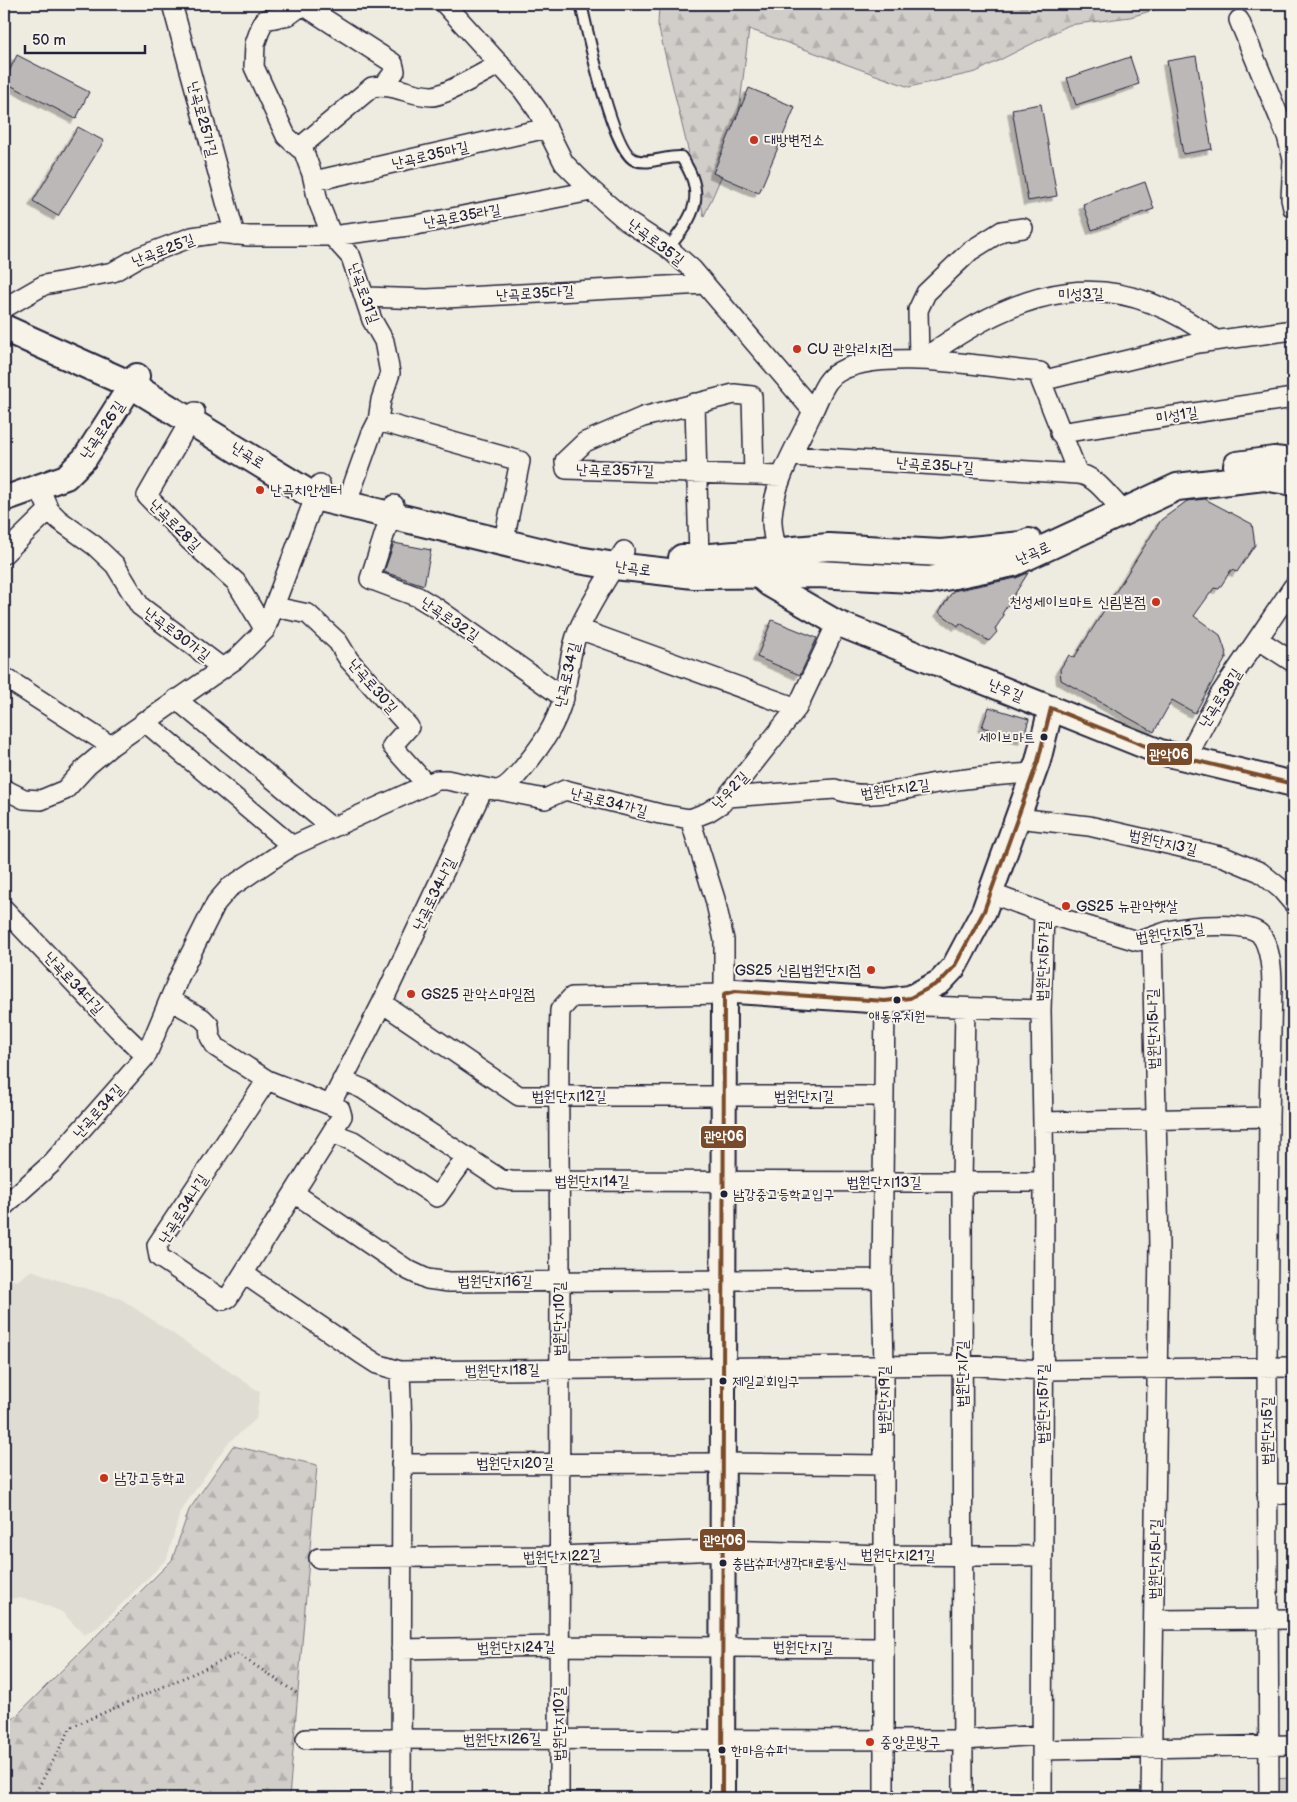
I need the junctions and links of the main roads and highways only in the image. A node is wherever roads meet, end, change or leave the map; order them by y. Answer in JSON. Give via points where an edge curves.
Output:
{"nodes":[{"id":1,"x":4,"y":313,"type":"edge"},
{"id":2,"x":4,"y":328,"type":"edge"},
{"id":3,"x":134,"y":380,"type":"junction"},
{"id":4,"x":1293,"y":462,"type":"edge"},
{"id":5,"x":1293,"y":482,"type":"edge"},
{"id":6,"x":393,"y":510,"type":"junction"},
{"id":7,"x":620,"y":559,"type":"junction"}],
"edges":[{"from":1,"to":3,"type":"main road","name":"난곡로"},
{"from":2,"to":3,"type":"main road","name":"난곡로"},
{"from":3,"to":6,"type":"main road","name":"난곡로","via":[[318,490]]},
{"from":4,"to":7,"type":"main road","name":"난곡로","via":[[1274,460],[1174,473],[1060,530],[1022,545],[941,553],[829,547],[699,558]]},
{"from":5,"to":7,"type":"main road","name":"난곡로","via":[[1264,478],[1177,487],[1013,563],[930,580],[817,574],[694,575]]},
{"from":6,"to":7,"type":"main road","name":"난곡로","via":[[506,530]]},
{"from":6,"to":7,"type":"main road","name":"난곡로","via":[[572,559]]}]}
